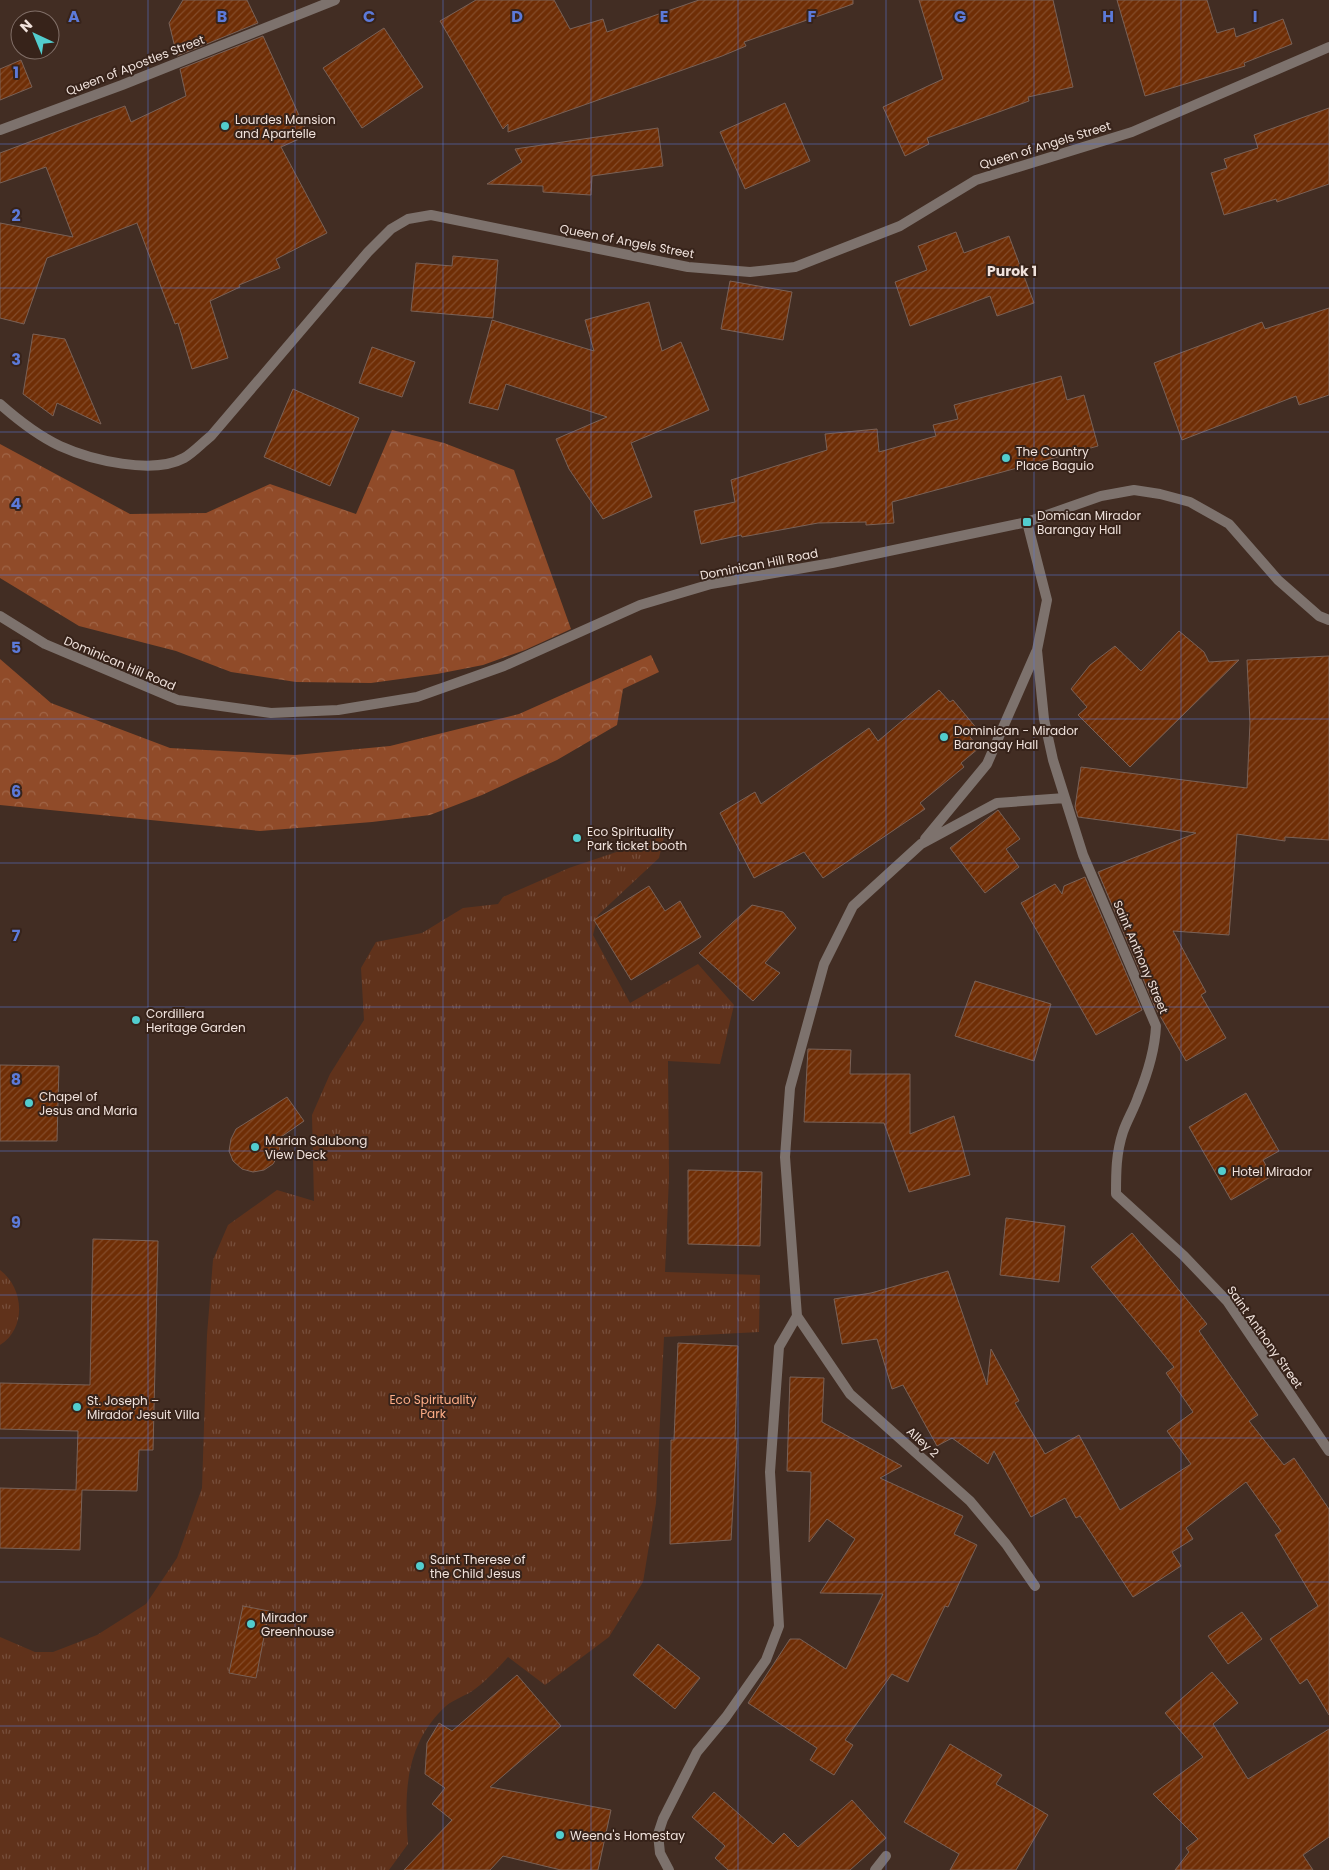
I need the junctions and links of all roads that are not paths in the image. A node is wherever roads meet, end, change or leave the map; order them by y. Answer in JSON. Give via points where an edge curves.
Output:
{"nodes":[{"id":1,"x":335,"y":0,"type":"edge"},
{"id":2,"x":1329,"y":47,"type":"edge"},
{"id":3,"x":0,"y":130,"type":"edge"},
{"id":4,"x":0,"y":404,"type":"edge"},
{"id":5,"x":1027,"y":522,"type":"junction"},
{"id":6,"x":0,"y":616,"type":"edge"},
{"id":7,"x":1329,"y":620,"type":"edge"},
{"id":8,"x":1037,"y":650,"type":"junction"},
{"id":9,"x":1065,"y":798,"type":"junction"},
{"id":10,"x":921,"y":844,"type":"junction"},
{"id":11,"x":797,"y":1316,"type":"junction"},
{"id":12,"x":1329,"y":1451,"type":"edge"},
{"id":13,"x":1035,"y":1586,"type":"dead end"},
{"id":14,"x":886,"y":1856,"type":"dead end"},
{"id":15,"x":669,"y":1870,"type":"edge"},
{"id":16,"x":874,"y":1870,"type":"edge"}],
"edges":[{"from":1,"to":3,"type":"street","name":"Queen of Apostles Street"},
{"from":2,"to":4,"type":"street","name":"Queen of Angels Street","via":[[1132,132],[976,180],[900,226],[794,267],[750,272],[688,267],[431,215],[408,218],[391,229],[368,252],[211,436],[183,459],[150,467],[83,454],[60,445],[16,418]]},
{"from":5,"to":6,"type":"street","name":"Dominican Hill Road","via":[[832,563],[711,584],[640,605],[504,666],[417,697],[338,710],[270,713],[178,700],[45,644]]},
{"from":5,"to":7,"type":"street","name":"Dominican Hill Road","via":[[1101,496],[1134,490],[1190,502],[1228,524],[1278,580],[1319,616]]},
{"from":5,"to":8,"type":"street","name":"Saint Anthony Street","via":[[1047,600]]},
{"from":8,"to":9,"type":"street","name":"Saint Anthony Street","via":[[1044,719],[1052,760]]},
{"from":8,"to":10,"type":"street","via":[[987,764]]},
{"from":9,"to":10,"type":"street","via":[[997,803]]},
{"from":9,"to":12,"type":"street","name":"Saint Anthony Street","via":[[1083,854],[1156,1026],[1156,1042],[1123,1132],[1116,1164],[1116,1194],[1184,1256],[1227,1301]]},
{"from":10,"to":11,"type":"street","via":[[853,906],[824,964],[805,1030],[790,1088],[785,1157]]},
{"from":11,"to":13,"type":"street","name":"Alley 2","via":[[850,1394],[970,1501]]},
{"from":11,"to":15,"type":"street","via":[[779,1347],[770,1472],[779,1626],[766,1660],[697,1752],[663,1819],[658,1834],[660,1853]]},
{"from":14,"to":16,"type":"street"}]}
